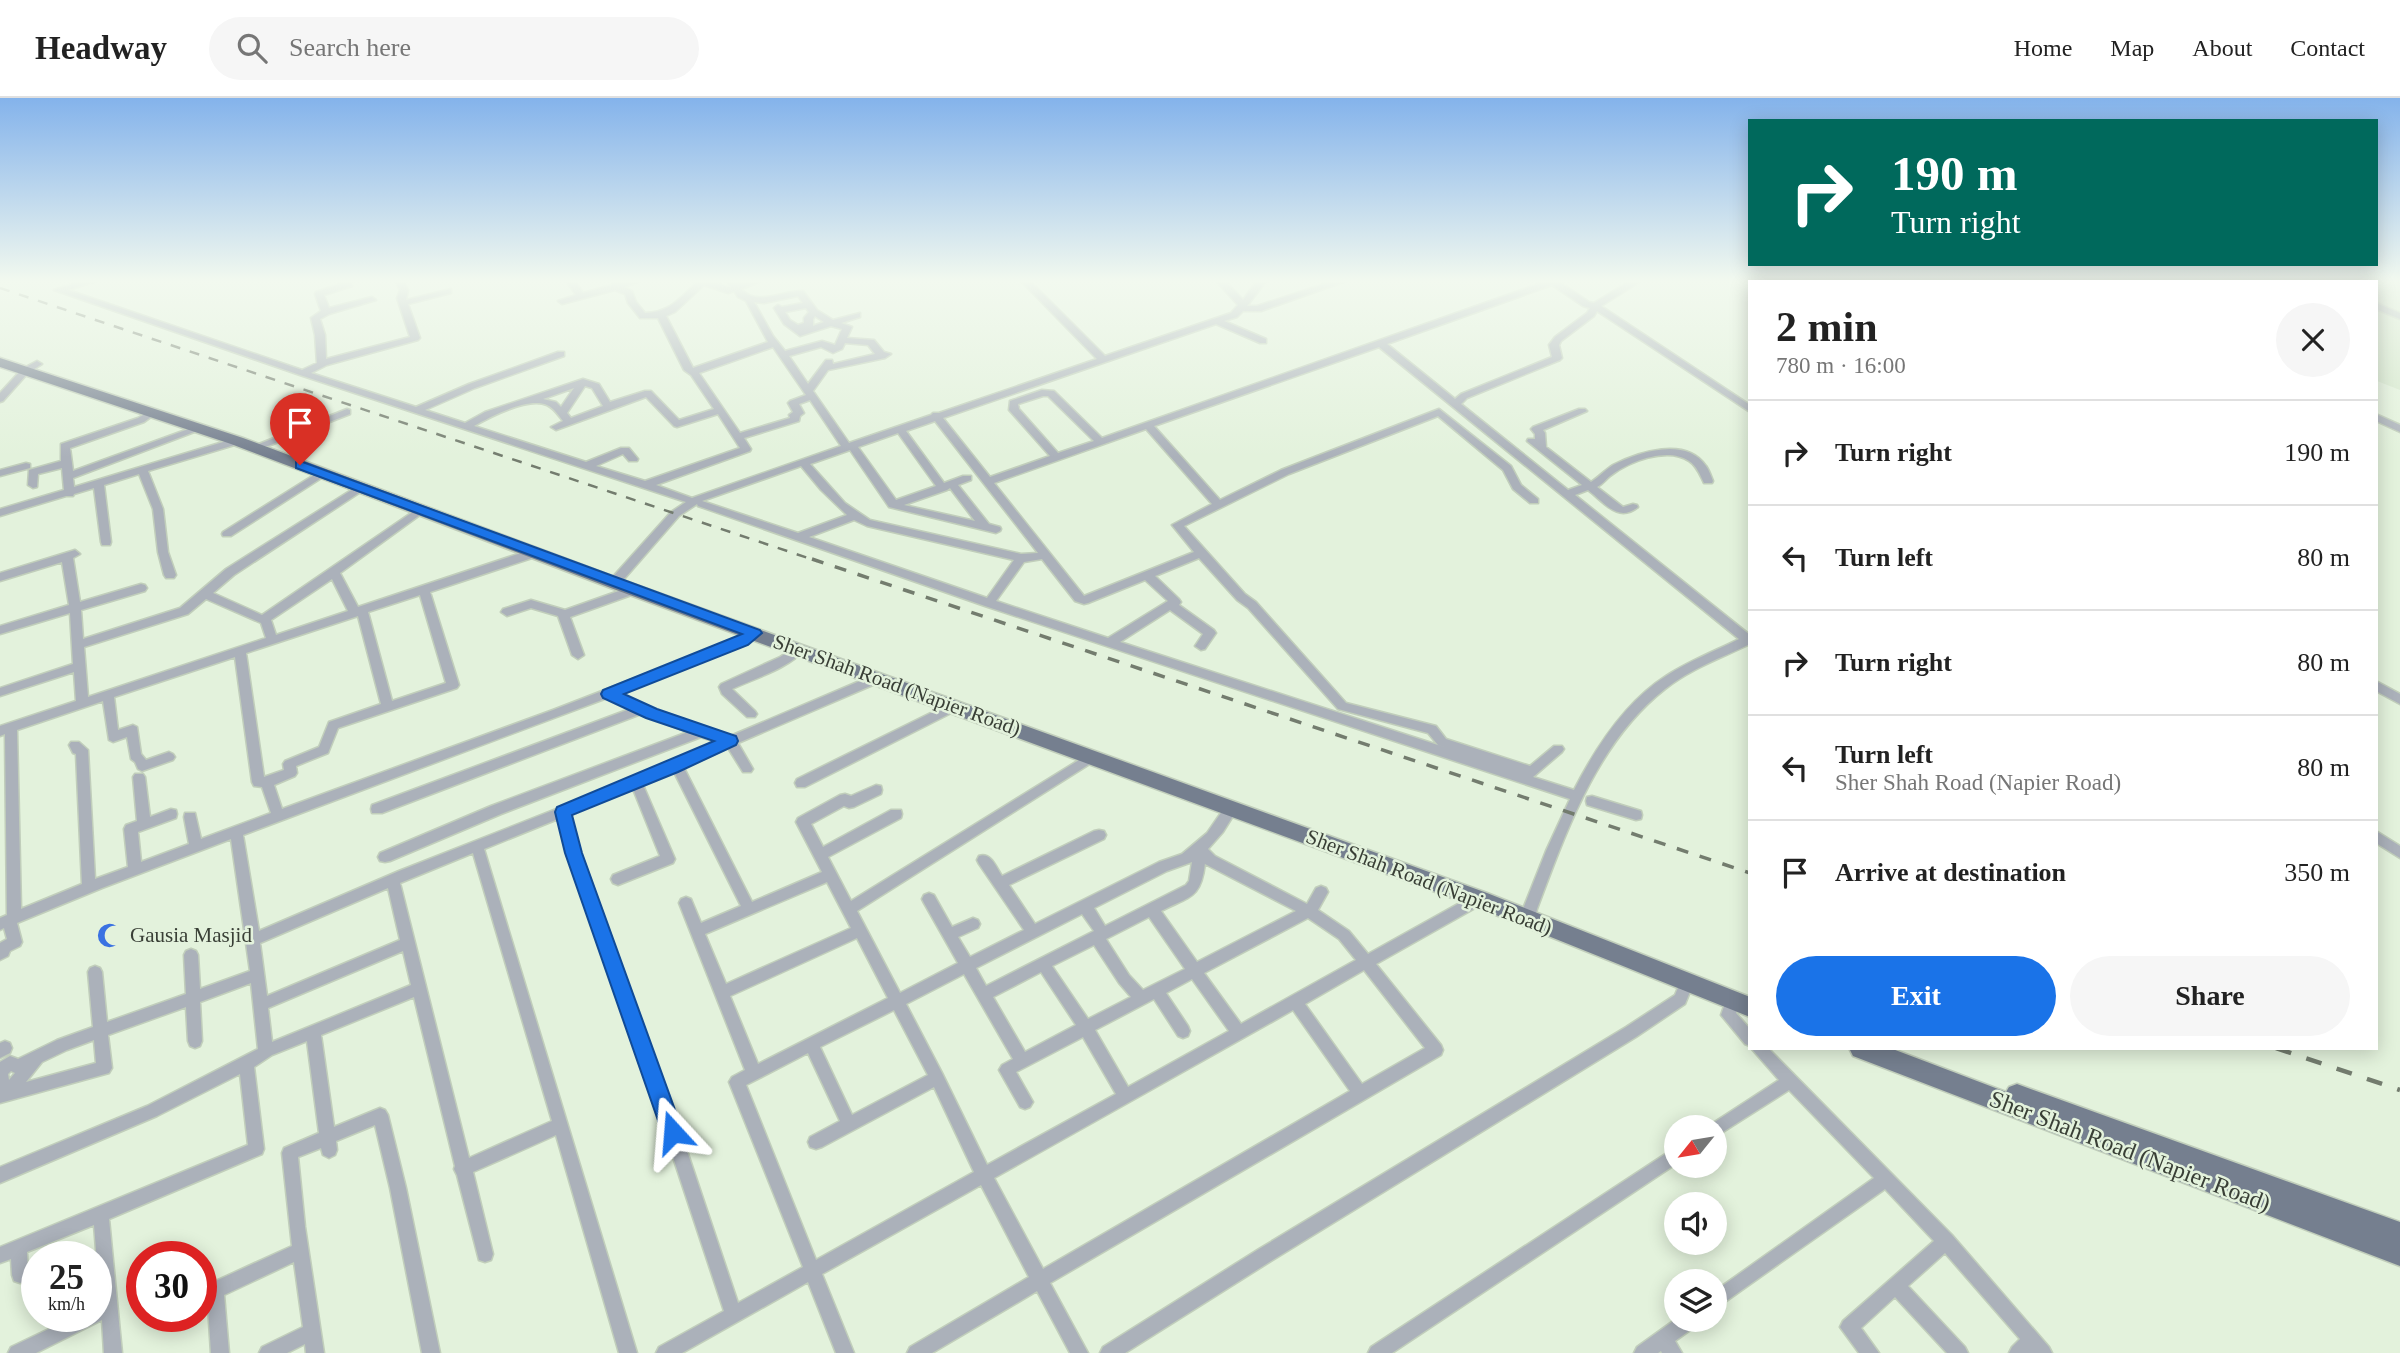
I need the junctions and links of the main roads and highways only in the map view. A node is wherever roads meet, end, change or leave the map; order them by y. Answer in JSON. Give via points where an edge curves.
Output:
{"nodes":[{"id":1,"x":0,"y":351,"type":"edge"},
{"id":2,"x":0,"y":362,"type":"edge"},
{"id":3,"x":31,"y":367,"type":"junction"},
{"id":4,"x":623,"y":582,"type":"junction"},
{"id":5,"x":1093,"y":753,"type":"junction"},
{"id":6,"x":1255,"y":812,"type":"junction"},
{"id":7,"x":1530,"y":914,"type":"junction"},
{"id":8,"x":1744,"y":1001,"type":"edge"},
{"id":9,"x":1866,"y":1050,"type":"edge"},
{"id":10,"x":1896,"y":1050,"type":"edge"},
{"id":11,"x":2400,"y":1235,"type":"edge"},
{"id":12,"x":2400,"y":1253,"type":"edge"}],
"edges":[{"from":1,"to":3,"type":"main road","name":"Sher Shah Road (Napier Road)"},
{"from":2,"to":3,"type":"main road","name":"Sher Shah Road (Napier Road)"},
{"from":3,"to":4,"type":"main road","name":"Sher Shah Road (Napier Road)","via":[[264,444]]},
{"from":3,"to":4,"type":"main road","name":"Sher Shah Road (Napier Road)","via":[[150,414]]},
{"from":4,"to":5,"type":"main road","name":"Sher Shah Road (Napier Road)"},
{"from":4,"to":5,"type":"main road","name":"Sher Shah Road (Napier Road)"},
{"from":5,"to":6,"type":"main road","name":"Sher Shah Road (Napier Road)"},
{"from":5,"to":6,"type":"main road","name":"Sher Shah Road (Napier Road)","via":[[1232,808]]},
{"from":6,"to":7,"type":"main road","name":"Sher Shah Road (Napier Road)"},
{"from":6,"to":7,"type":"main road","name":"Sher Shah Road (Napier Road)","via":[[1479,899]]},
{"from":7,"to":8,"type":"main road","name":"Sher Shah Road (Napier Road)"},
{"from":7,"to":8,"type":"main road","name":"Sher Shah Road (Napier Road)","via":[[1687,982]]},
{"from":9,"to":12,"type":"main road","name":"Sher Shah Road (Napier Road)"},
{"from":10,"to":11,"type":"main road","name":"Sher Shah Road (Napier Road)"}]}
